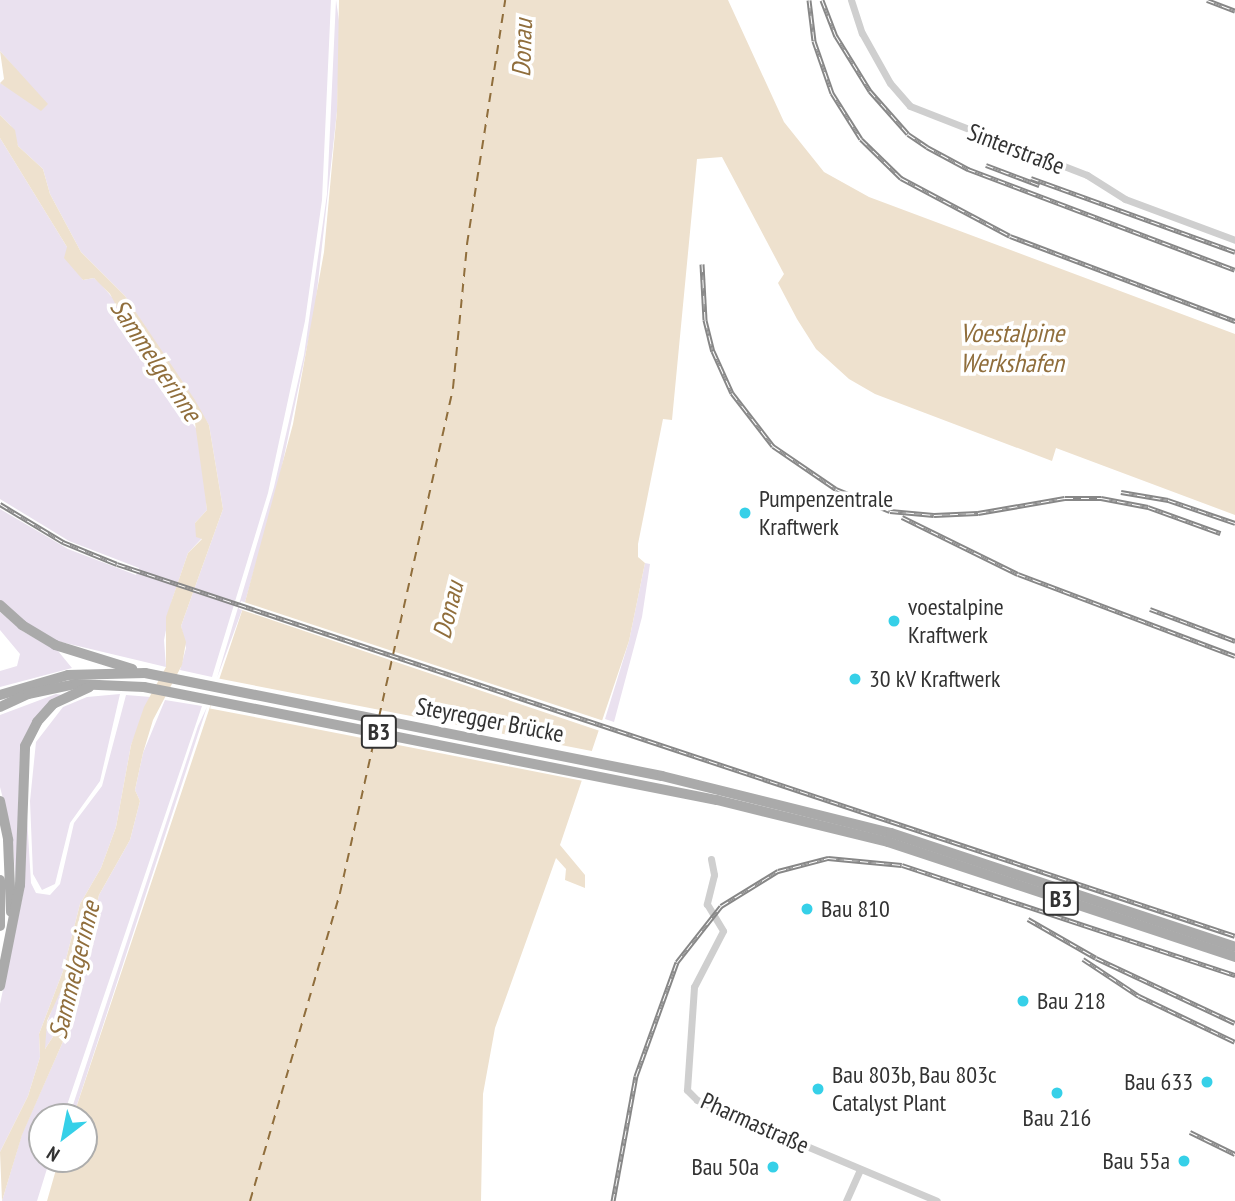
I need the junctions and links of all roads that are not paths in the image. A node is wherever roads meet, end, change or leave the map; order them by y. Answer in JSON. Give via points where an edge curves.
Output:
{"nodes":[{"id":1,"x":851,"y":0,"type":"edge"},
{"id":2,"x":1235,"y":240,"type":"edge"},
{"id":3,"x":0,"y":606,"type":"edge"},
{"id":4,"x":102,"y":673,"type":"junction"},
{"id":5,"x":0,"y":695,"type":"edge"},
{"id":6,"x":0,"y":707,"type":"edge"},
{"id":7,"x":0,"y":801,"type":"edge"},
{"id":8,"x":711,"y":859,"type":"dead end"},
{"id":9,"x":0,"y":880,"type":"edge"},
{"id":10,"x":6,"y":927,"type":"edge"},
{"id":11,"x":1235,"y":947,"type":"edge"},
{"id":12,"x":1235,"y":957,"type":"edge"},
{"id":13,"x":0,"y":986,"type":"edge"},
{"id":14,"x":860,"y":1169,"type":"junction"},
{"id":15,"x":846,"y":1201,"type":"edge"},
{"id":16,"x":936,"y":1201,"type":"edge"}],
"edges":[{"from":1,"to":2,"type":"street","name":"Sinterstraße","via":[[862,33],[890,83],[910,106],[1087,175],[1125,199]]},
{"from":3,"to":4,"type":"main road","number":"B3"},
{"from":4,"to":5,"type":"main road","number":"B3","via":[[42,680]]},
{"from":4,"to":6,"type":"main road","number":"B3"},
{"from":4,"to":10,"type":"main road","via":[[53,704],[25,746],[20,885]]},
{"from":4,"to":11,"type":"main road","name":"Steyregger Brücke","number":"B3","via":[[145,673],[662,776],[881,830]]},
{"from":4,"to":12,"type":"main road","name":"Steyregger Brücke","number":"B3","via":[[857,833]]},
{"from":7,"to":10,"type":"main road","via":[[8,840]]},
{"from":8,"to":14,"type":"street","name":"Pharmastraße","via":[[714,875],[707,904],[723,931],[694,987],[687,1090],[696,1100]]},
{"from":9,"to":10,"type":"main road"},
{"from":10,"to":13,"type":"main road"},
{"from":14,"to":15,"type":"street"},
{"from":14,"to":16,"type":"street","name":"Pharmastraße"}]}
